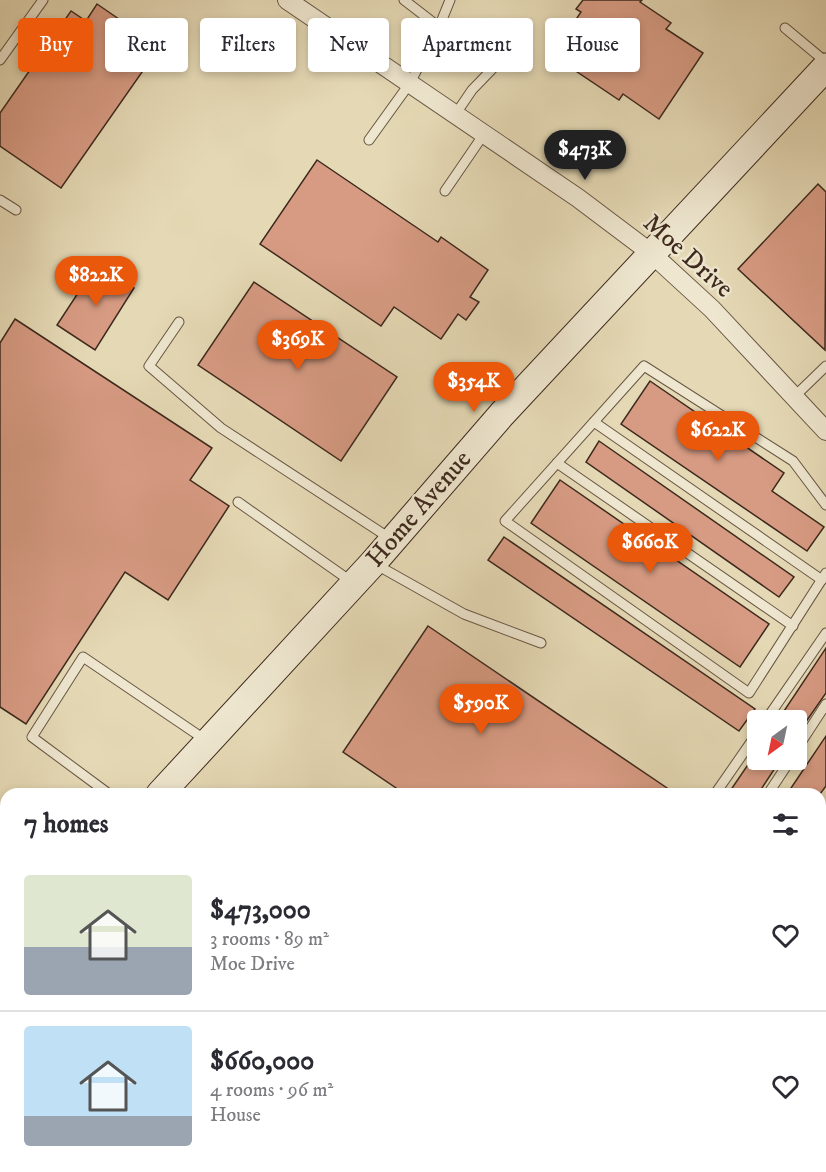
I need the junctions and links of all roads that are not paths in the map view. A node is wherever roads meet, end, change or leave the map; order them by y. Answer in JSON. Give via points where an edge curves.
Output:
{"nodes":[{"id":1,"x":43,"y":0,"type":"edge"},
{"id":2,"x":404,"y":0,"type":"edge"},
{"id":3,"x":450,"y":0,"type":"edge"},
{"id":4,"x":290,"y":1,"type":"edge"},
{"id":5,"x":427,"y":18,"type":"edge"},
{"id":6,"x":443,"y":18,"type":"edge"},
{"id":7,"x":785,"y":28,"type":"dead end"},
{"id":8,"x":0,"y":60,"type":"edge"},
{"id":9,"x":826,"y":62,"type":"edge"},
{"id":10,"x":826,"y":67,"type":"edge"},
{"id":11,"x":416,"y":72,"type":"edge"},
{"id":12,"x":489,"y":72,"type":"edge"},
{"id":13,"x":410,"y":83,"type":"junction"},
{"id":14,"x":456,"y":115,"type":"junction"},
{"id":15,"x":484,"y":134,"type":"junction"},
{"id":16,"x":369,"y":140,"type":"dead end"},
{"id":17,"x":445,"y":191,"type":"dead end"},
{"id":18,"x":0,"y":200,"type":"edge"},
{"id":19,"x":16,"y":210,"type":"dead end"},
{"id":20,"x":651,"y":253,"type":"junction"},
{"id":21,"x":179,"y":322,"type":"dead end"},
{"id":22,"x":826,"y":366,"type":"edge"},
{"id":23,"x":794,"y":397,"type":"junction"},
{"id":24,"x":594,"y":422,"type":"junction"},
{"id":25,"x":826,"y":431,"type":"edge"},
{"id":26,"x":557,"y":463,"type":"junction"},
{"id":27,"x":238,"y":502,"type":"dead end"},
{"id":28,"x":826,"y":505,"type":"edge"},
{"id":29,"x":393,"y":540,"type":"junction"},
{"id":30,"x":373,"y":563,"type":"junction"},
{"id":31,"x":824,"y":577,"type":"edge"},
{"id":32,"x":354,"y":584,"type":"junction"},
{"id":33,"x":793,"y":626,"type":"junction"},
{"id":34,"x":826,"y":633,"type":"edge"},
{"id":35,"x":540,"y":643,"type":"dead end"},
{"id":36,"x":826,"y":704,"type":"edge"},
{"id":37,"x":773,"y":710,"type":"edge"},
{"id":38,"x":807,"y":733,"type":"edge"},
{"id":39,"x":208,"y":742,"type":"junction"},
{"id":40,"x":747,"y":748,"type":"edge"},
{"id":41,"x":783,"y":770,"type":"edge"},
{"id":42,"x":101,"y":788,"type":"edge"},
{"id":43,"x":166,"y":788,"type":"edge"},
{"id":44,"x":719,"y":788,"type":"edge"},
{"id":45,"x":772,"y":788,"type":"edge"}],
"edges":[{"from":1,"to":8,"type":"lane"},
{"from":2,"to":5,"type":"lane"},
{"from":3,"to":6,"type":"lane"},
{"from":4,"to":13,"type":"street","name":"Moe Drive"},
{"from":7,"to":9,"type":"lane"},
{"from":10,"to":20,"type":"street","name":"Home Avenue"},
{"from":11,"to":13,"type":"lane"},
{"from":12,"to":14,"type":"lane"},
{"from":13,"to":14,"type":"street","name":"Moe Drive"},
{"from":13,"to":16,"type":"lane"},
{"from":14,"to":15,"type":"street","name":"Moe Drive"},
{"from":15,"to":17,"type":"lane"},
{"from":15,"to":20,"type":"street","name":"Moe Drive"},
{"from":18,"to":19,"type":"lane"},
{"from":20,"to":23,"type":"street","name":"Moe Drive","via":[[711,309]]},
{"from":20,"to":29,"type":"street","name":"Home Avenue","via":[[502,414]]},
{"from":21,"to":29,"type":"lane","via":[[149,366],[221,428]]},
{"from":22,"to":23,"type":"lane"},
{"from":23,"to":25,"type":"street","name":"Moe Drive"},
{"from":24,"to":26,"type":"lane"},
{"from":24,"to":28,"type":"lane","via":[[644,366],[793,461]]},
{"from":24,"to":31,"type":"lane"},
{"from":26,"to":33,"type":"lane"},
{"from":26,"to":33,"type":"lane","via":[[505,521],[749,693]]},
{"from":27,"to":32,"type":"lane"},
{"from":29,"to":30,"type":"street","name":"Home Avenue"},
{"from":30,"to":32,"type":"street","name":"Home Avenue"},
{"from":30,"to":35,"type":"lane","via":[[464,615]]},
{"from":31,"to":33,"type":"lane"},
{"from":32,"to":39,"type":"street","name":"Home Avenue"},
{"from":34,"to":37,"type":"lane"},
{"from":36,"to":38,"type":"lane"},
{"from":39,"to":42,"type":"lane","via":[[83,657],[32,737]]},
{"from":39,"to":43,"type":"street","name":"Home Avenue"},
{"from":40,"to":44,"type":"lane"},
{"from":41,"to":45,"type":"lane"}]}
